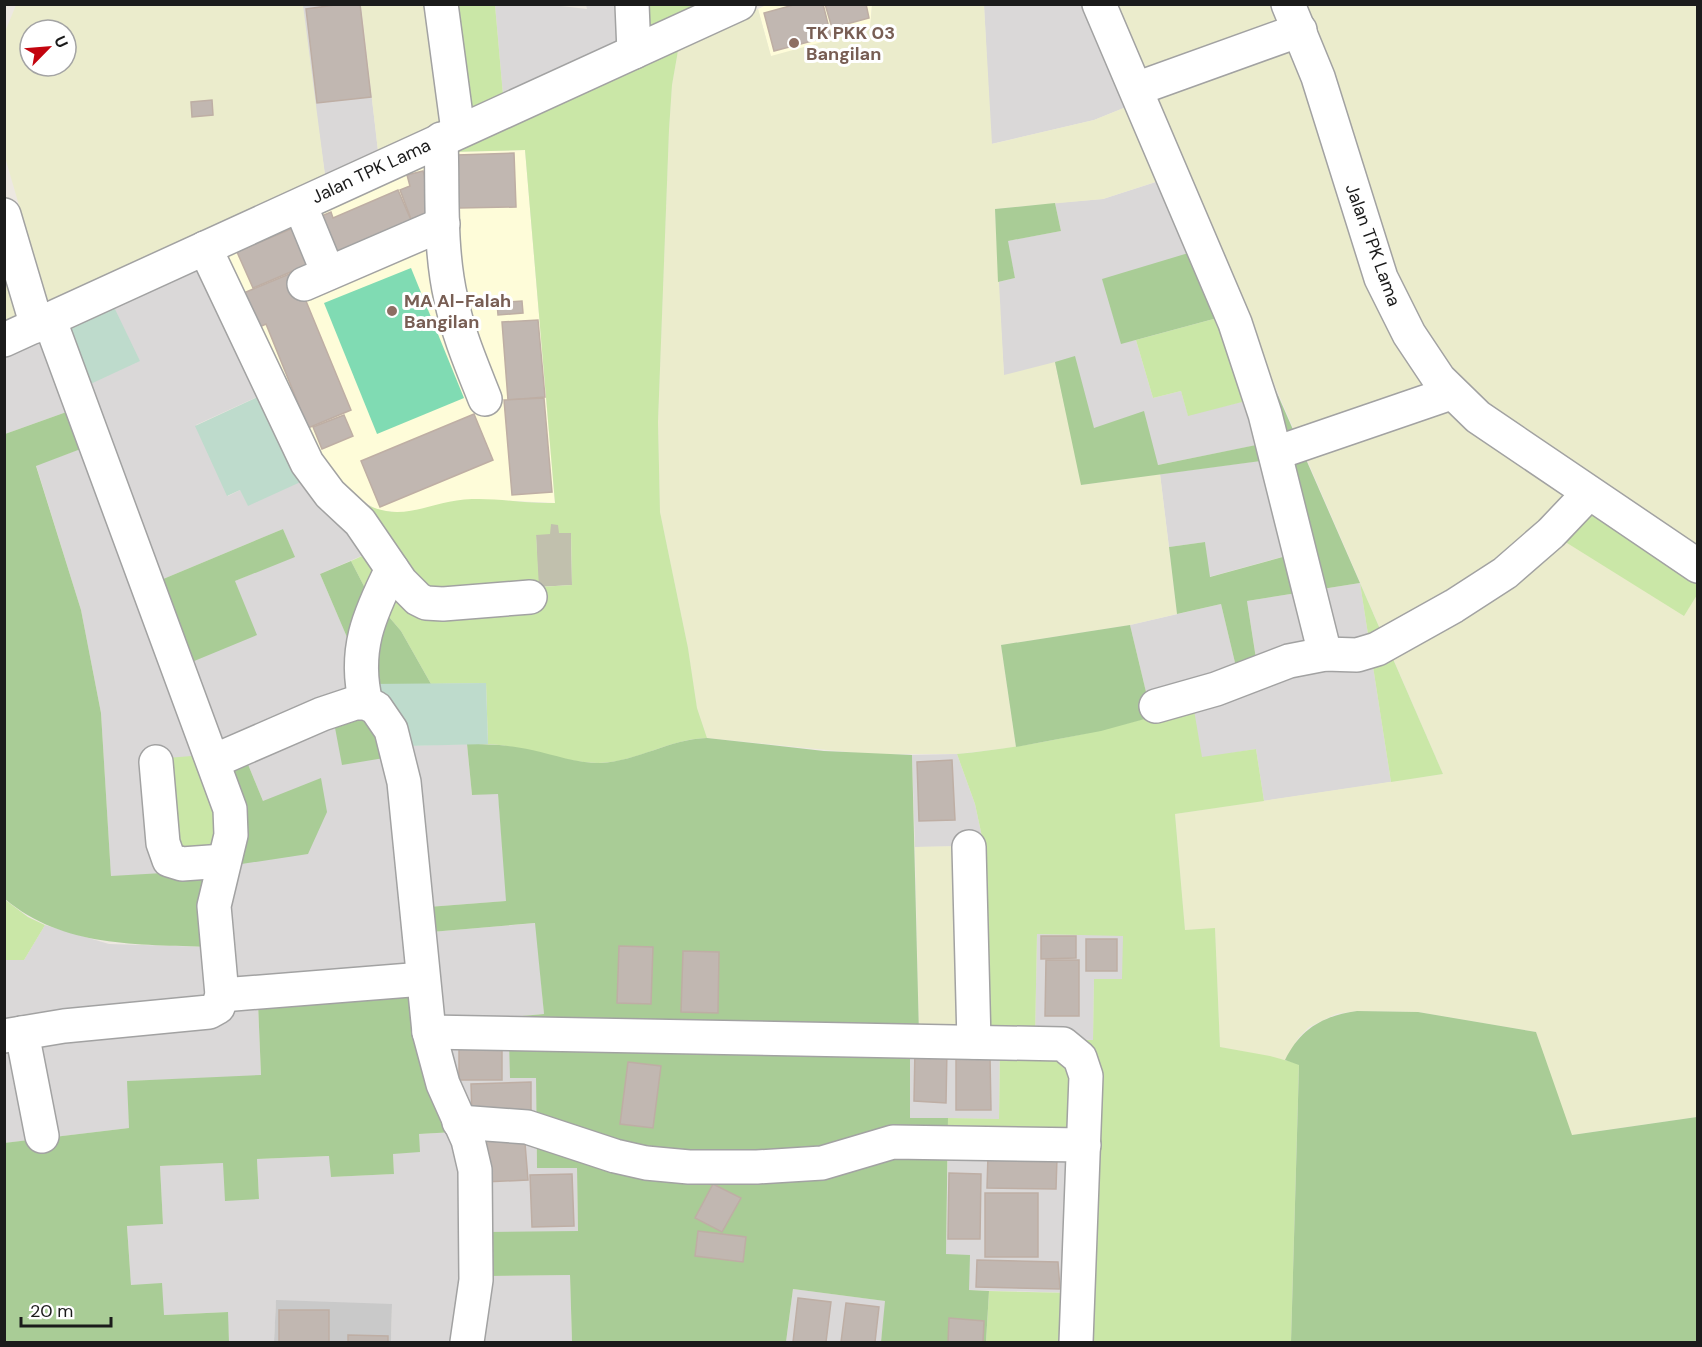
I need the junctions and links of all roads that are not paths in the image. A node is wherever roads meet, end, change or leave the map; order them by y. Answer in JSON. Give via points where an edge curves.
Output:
{"nodes":[{"id":1,"x":441,"y":4,"type":"edge"},
{"id":2,"x":632,"y":4,"type":"edge"},
{"id":3,"x":739,"y":4,"type":"edge"},
{"id":4,"x":1099,"y":4,"type":"edge"},
{"id":5,"x":1294,"y":17,"type":"edge"},
{"id":6,"x":634,"y":52,"type":"junction"},
{"id":7,"x":1136,"y":89,"type":"junction"},
{"id":8,"x":450,"y":135,"type":"junction"},
{"id":9,"x":4,"y":215,"type":"edge"},
{"id":10,"x":305,"y":217,"type":"dead end"},
{"id":11,"x":443,"y":224,"type":"junction"},
{"id":12,"x":205,"y":248,"type":"junction"},
{"id":13,"x":44,"y":324,"type":"junction"},
{"id":14,"x":4,"y":340,"type":"edge"},
{"id":15,"x":1451,"y":393,"type":"junction"},
{"id":16,"x":485,"y":399,"type":"dead end"},
{"id":17,"x":1276,"y":453,"type":"junction"},
{"id":18,"x":1589,"y":493,"type":"junction"},
{"id":19,"x":1698,"y":566,"type":"edge"},
{"id":20,"x":392,"y":569,"type":"junction"},
{"id":21,"x":530,"y":597,"type":"dead end"},
{"id":22,"x":1325,"y":654,"type":"junction"},
{"id":23,"x":366,"y":703,"type":"junction"},
{"id":24,"x":1156,"y":706,"type":"dead end"},
{"id":25,"x":214,"y":760,"type":"junction"},
{"id":26,"x":156,"y":762,"type":"dead end"},
{"id":27,"x":969,"y":847,"type":"dead end"},
{"id":28,"x":224,"y":861,"type":"junction"},
{"id":29,"x":423,"y":979,"type":"junction"},
{"id":30,"x":222,"y":995,"type":"junction"},
{"id":31,"x":429,"y":1032,"type":"junction"},
{"id":32,"x":13,"y":1035,"type":"edge"},
{"id":33,"x":974,"y":1042,"type":"junction"},
{"id":34,"x":459,"y":1122,"type":"junction"},
{"id":35,"x":42,"y":1136,"type":"dead end"},
{"id":36,"x":1084,"y":1145,"type":"junction"},
{"id":37,"x":467,"y":1342,"type":"edge"},
{"id":38,"x":1076,"y":1342,"type":"edge"}],
"edges":[{"from":1,"to":8,"type":"street"},
{"from":2,"to":6,"type":"street"},
{"from":3,"to":6,"type":"street","name":"Jalan TPK Lama"},
{"from":4,"to":7,"type":"street"},
{"from":5,"to":7,"type":"street"},
{"from":5,"to":15,"type":"street","name":"Jalan TPK Lama","via":[[1318,77],[1381,278],[1408,334]]},
{"from":6,"to":8,"type":"street","name":"Jalan TPK Lama"},
{"from":7,"to":17,"type":"street","via":[[1235,323]]},
{"from":8,"to":11,"type":"street"},
{"from":8,"to":12,"type":"street","name":"Jalan TPK Lama"},
{"from":9,"to":13,"type":"street"},
{"from":10,"to":11,"type":"street","via":[[316,278]]},
{"from":11,"to":16,"type":"street","via":[[450,296],[465,351]]},
{"from":12,"to":13,"type":"street","name":"Jalan TPK Lama"},
{"from":12,"to":20,"type":"street","via":[[307,463],[330,494],[360,522]]},
{"from":13,"to":14,"type":"street","name":"Jalan TPK Lama"},
{"from":13,"to":25,"type":"street"},
{"from":15,"to":17,"type":"street"},
{"from":15,"to":18,"type":"street","name":"Jalan TPK Lama","via":[[1478,417]]},
{"from":17,"to":22,"type":"street"},
{"from":18,"to":19,"type":"street","name":"Jalan TPK Lama"},
{"from":18,"to":22,"type":"street","via":[[1516,564],[1454,606],[1371,651],[1348,656]]},
{"from":20,"to":21,"type":"street","via":[[410,592],[426,603]]},
{"from":20,"to":23,"type":"street","via":[[371,612],[363,640],[360,666]]},
{"from":22,"to":24,"type":"street","via":[[1289,661],[1216,689]]},
{"from":23,"to":25,"type":"street","via":[[342,706]]},
{"from":23,"to":29,"type":"street","via":[[385,717],[400,761]]},
{"from":25,"to":28,"type":"street","via":[[232,819]]},
{"from":26,"to":28,"type":"street","via":[[163,843],[169,860],[182,864]]},
{"from":27,"to":33,"type":"street"},
{"from":28,"to":30,"type":"street","via":[[214,906]]},
{"from":29,"to":30,"type":"street"},
{"from":29,"to":31,"type":"street"},
{"from":30,"to":32,"type":"street","via":[[218,1007],[209,1012]]},
{"from":31,"to":33,"type":"street"},
{"from":31,"to":34,"type":"street","via":[[443,1084]]},
{"from":32,"to":35,"type":"street"},
{"from":33,"to":36,"type":"street","via":[[1052,1043],[1072,1049],[1086,1076]]},
{"from":34,"to":36,"type":"street","via":[[527,1127],[615,1156],[689,1167],[822,1163],[894,1142]]},
{"from":34,"to":37,"type":"street","via":[[475,1170],[476,1280]]},
{"from":36,"to":38,"type":"street"}]}
